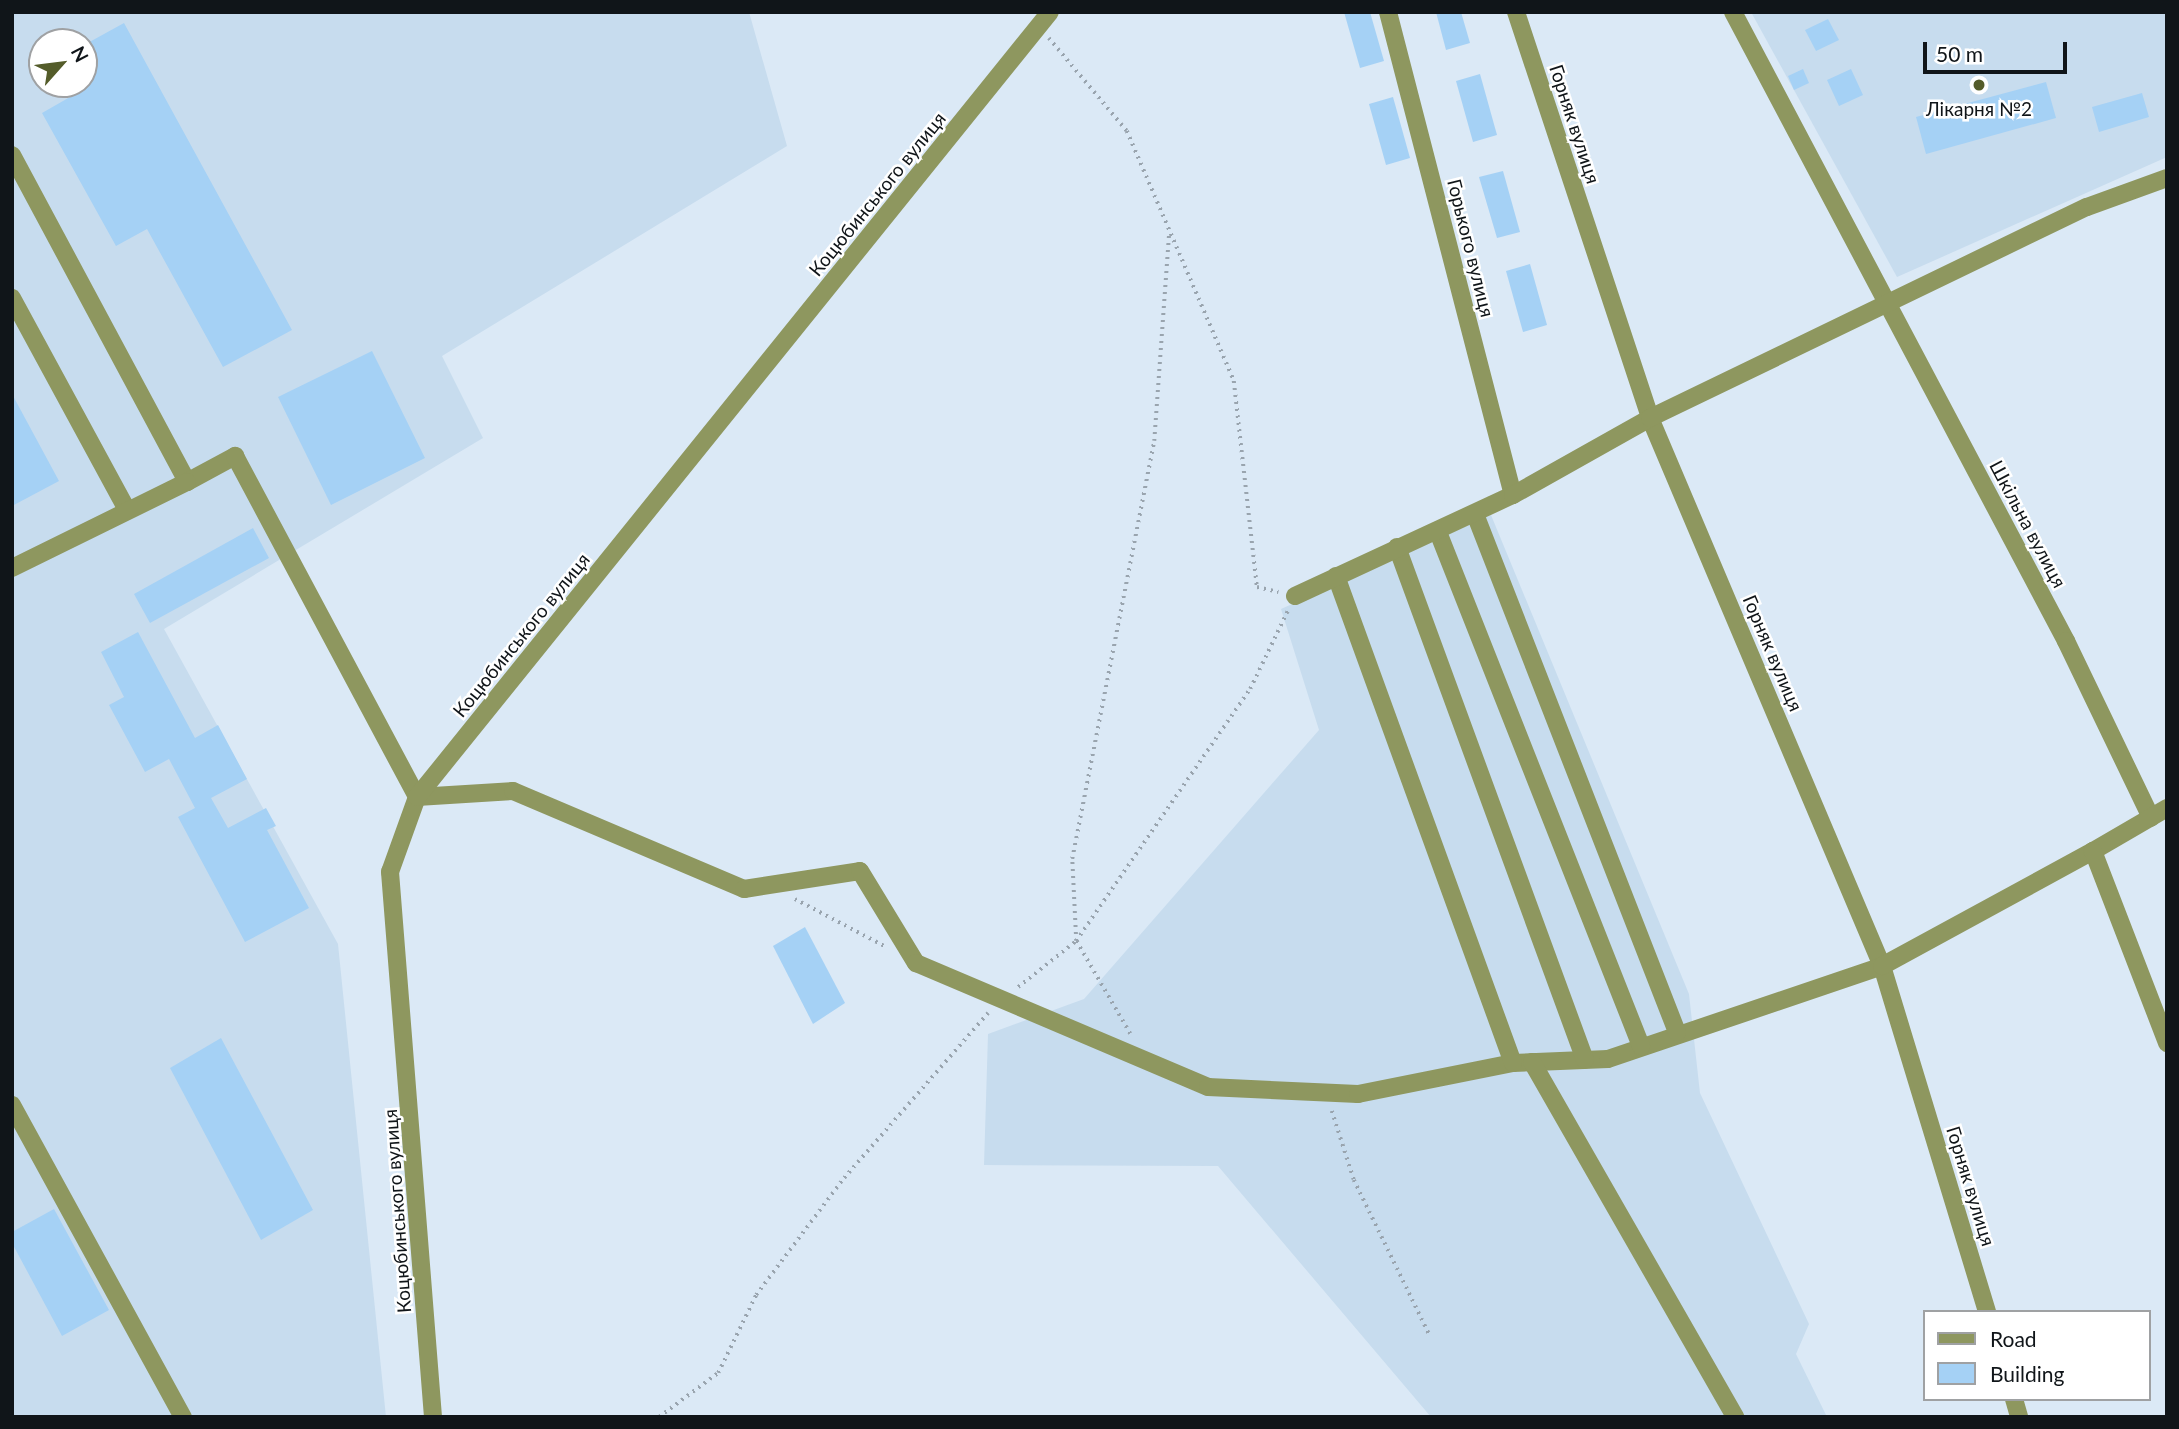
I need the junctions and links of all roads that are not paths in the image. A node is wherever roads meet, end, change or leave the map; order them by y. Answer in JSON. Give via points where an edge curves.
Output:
{"nodes":[{"id":1,"x":1388,"y":12,"type":"edge"},
{"id":2,"x":1516,"y":12,"type":"edge"},
{"id":3,"x":1733,"y":12,"type":"edge"},
{"id":4,"x":1044,"y":19,"type":"edge"},
{"id":5,"x":12,"y":155,"type":"edge"},
{"id":6,"x":2167,"y":178,"type":"edge"},
{"id":7,"x":12,"y":298,"type":"edge"},
{"id":8,"x":1887,"y":304,"type":"junction"},
{"id":9,"x":1650,"y":418,"type":"junction"},
{"id":10,"x":187,"y":482,"type":"junction"},
{"id":11,"x":1513,"y":495,"type":"junction"},
{"id":12,"x":126,"y":508,"type":"junction"},
{"id":13,"x":1475,"y":514,"type":"junction"},
{"id":14,"x":1438,"y":532,"type":"junction"},
{"id":15,"x":1397,"y":547,"type":"junction"},
{"id":16,"x":12,"y":568,"type":"edge"},
{"id":17,"x":1336,"y":576,"type":"junction"},
{"id":18,"x":1295,"y":596,"type":"road end"},
{"id":19,"x":417,"y":797,"type":"junction"},
{"id":20,"x":2159,"y":813,"type":"edge"},
{"id":21,"x":2093,"y":851,"type":"junction"},
{"id":22,"x":1882,"y":966,"type":"junction"},
{"id":23,"x":1677,"y":1032,"type":"junction"},
{"id":24,"x":2167,"y":1044,"type":"edge"},
{"id":25,"x":1641,"y":1046,"type":"junction"},
{"id":26,"x":1585,"y":1060,"type":"junction"},
{"id":27,"x":1532,"y":1062,"type":"junction"},
{"id":28,"x":1513,"y":1063,"type":"junction"},
{"id":29,"x":12,"y":1105,"type":"edge"},
{"id":30,"x":1986,"y":1310,"type":"edge"},
{"id":31,"x":183,"y":1417,"type":"edge"},
{"id":32,"x":433,"y":1417,"type":"edge"},
{"id":33,"x":1735,"y":1417,"type":"edge"}],
"edges":[{"from":1,"to":11,"type":"street","name":"Горького вулиця"},
{"from":2,"to":9,"type":"street","name":"Горняк вулиця"},
{"from":3,"to":8,"type":"street","name":"Шкільна вулиця"},
{"from":4,"to":19,"type":"street","name":"Коцюбинського вулиця"},
{"from":5,"to":10,"type":"street"},
{"from":6,"to":8,"type":"street","via":[[2087,207]]},
{"from":7,"to":12,"type":"street"},
{"from":8,"to":9,"type":"street"},
{"from":8,"to":20,"type":"street","name":"Шкільна вулиця"},
{"from":9,"to":11,"type":"street"},
{"from":9,"to":22,"type":"street","name":"Горняк вулиця"},
{"from":10,"to":12,"type":"street"},
{"from":10,"to":19,"type":"street","via":[[235,456]]},
{"from":11,"to":13,"type":"street"},
{"from":12,"to":16,"type":"street"},
{"from":13,"to":14,"type":"street"},
{"from":13,"to":23,"type":"street"},
{"from":14,"to":15,"type":"street"},
{"from":14,"to":25,"type":"street"},
{"from":15,"to":17,"type":"street"},
{"from":15,"to":26,"type":"street"},
{"from":17,"to":18,"type":"street"},
{"from":17,"to":28,"type":"street"},
{"from":19,"to":28,"type":"street","name":"Шкільна вулиця","via":[[513,791],[744,889],[860,871],[916,963],[1208,1087],[1358,1094]]},
{"from":19,"to":32,"type":"street","name":"Коцюбинського вулиця","via":[[390,872]]},
{"from":20,"to":21,"type":"street","name":"Шкільна вулиця"},
{"from":21,"to":22,"type":"street","name":"Шкільна вулиця"},
{"from":21,"to":24,"type":"street"},
{"from":22,"to":23,"type":"street","name":"Шкільна вулиця"},
{"from":22,"to":30,"type":"street","name":"Горняк вулиця"},
{"from":23,"to":25,"type":"street","name":"Шкільна вулиця"},
{"from":25,"to":26,"type":"street","name":"Шкільна вулиця"},
{"from":26,"to":27,"type":"street","name":"Шкільна вулиця"},
{"from":27,"to":28,"type":"street","name":"Шкільна вулиця"},
{"from":27,"to":33,"type":"street"},
{"from":29,"to":31,"type":"street"}]}
